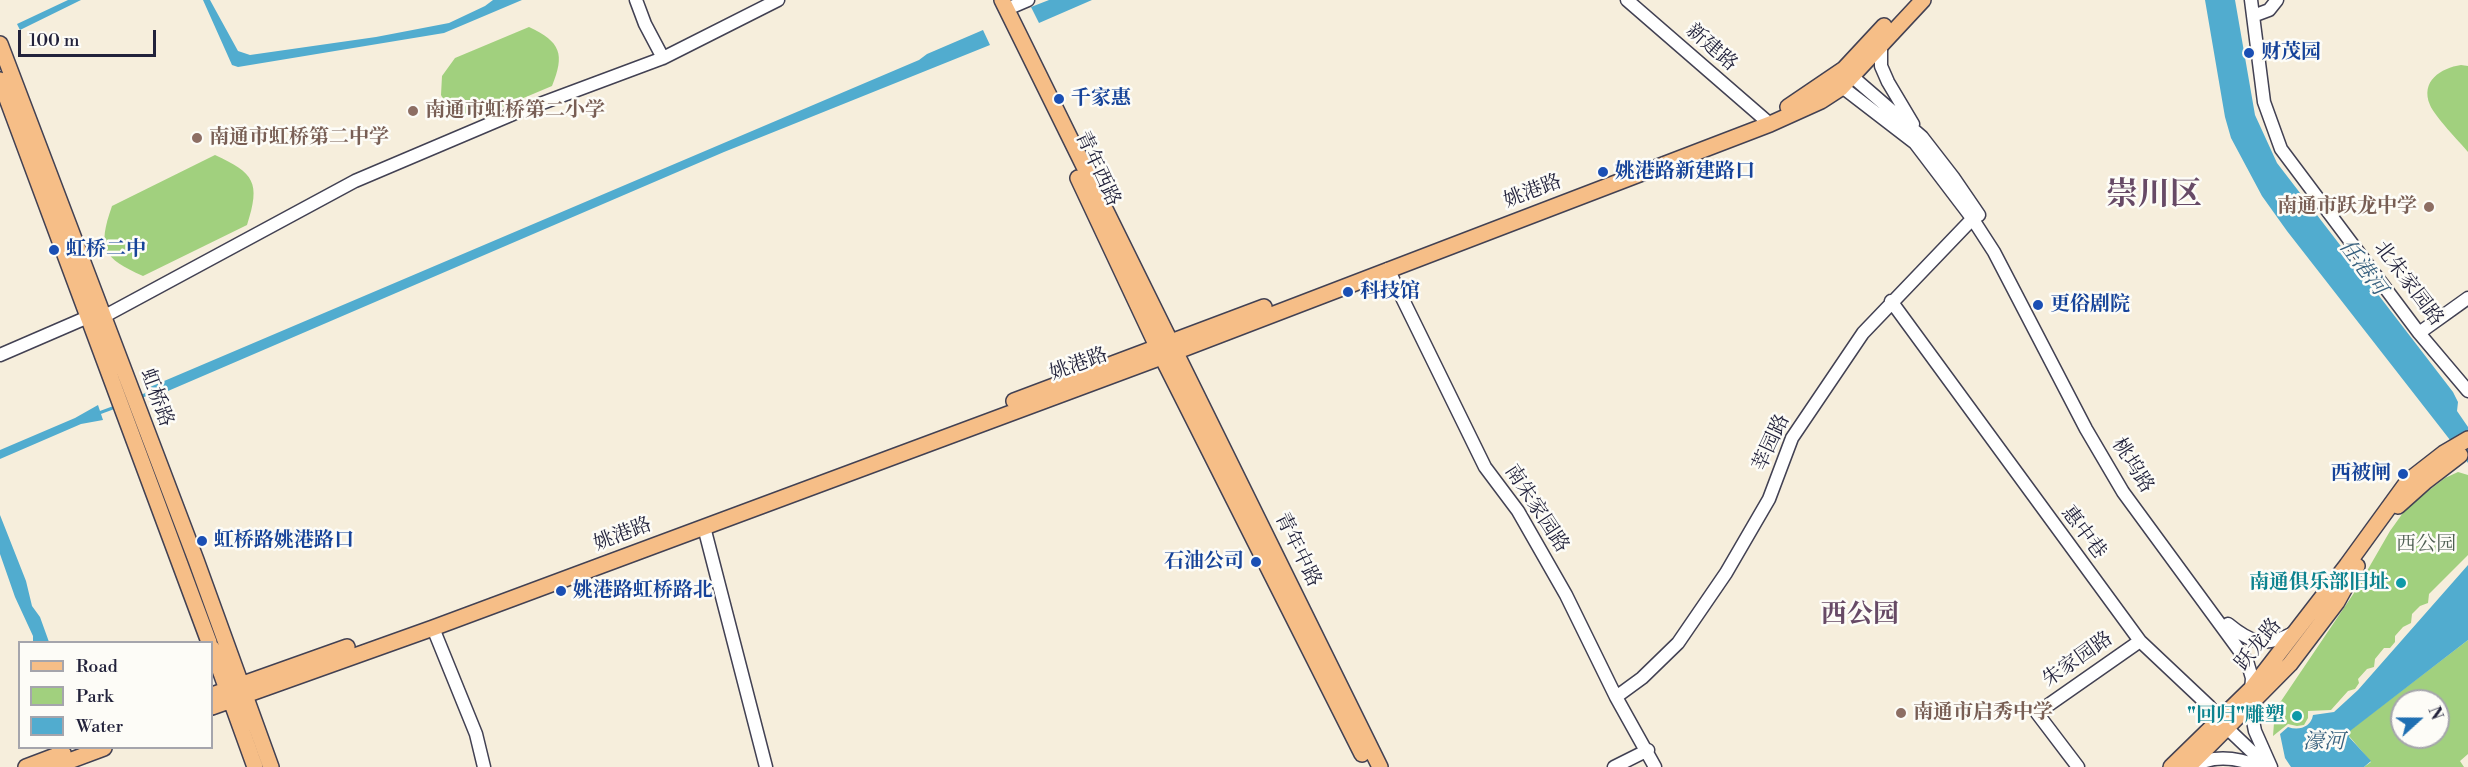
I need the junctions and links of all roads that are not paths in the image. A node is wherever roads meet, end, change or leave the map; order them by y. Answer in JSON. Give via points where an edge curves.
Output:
{"nodes":[{"id":1,"x":636,"y":0,"type":"edge"},
{"id":2,"x":778,"y":0,"type":"edge"},
{"id":3,"x":992,"y":0,"type":"edge"},
{"id":4,"x":1028,"y":0,"type":"edge"},
{"id":5,"x":1627,"y":0,"type":"edge"},
{"id":6,"x":1909,"y":0,"type":"edge"},
{"id":7,"x":1923,"y":0,"type":"edge"},
{"id":8,"x":2251,"y":0,"type":"edge"},
{"id":9,"x":2277,"y":0,"type":"edge"},
{"id":10,"x":1004,"y":5,"type":"edge"},
{"id":11,"x":2253,"y":16,"type":"junction"},
{"id":12,"x":0,"y":44,"type":"edge"},
{"id":13,"x":1881,"y":45,"type":"junction"},
{"id":14,"x":663,"y":58,"type":"junction"},
{"id":15,"x":1843,"y":78,"type":"junction"},
{"id":16,"x":0,"y":80,"type":"edge"},
{"id":17,"x":1766,"y":121,"type":"junction"},
{"id":18,"x":1922,"y":138,"type":"junction"},
{"id":19,"x":1975,"y":216,"type":"junction"},
{"id":20,"x":1388,"y":269,"type":"junction"},
{"id":21,"x":2468,"y":298,"type":"edge"},
{"id":22,"x":1891,"y":301,"type":"junction"},
{"id":23,"x":96,"y":317,"type":"junction"},
{"id":24,"x":2419,"y":333,"type":"junction"},
{"id":25,"x":1166,"y":349,"type":"junction"},
{"id":26,"x":0,"y":355,"type":"edge"},
{"id":27,"x":2468,"y":391,"type":"edge"},
{"id":28,"x":127,"y":401,"type":"junction"},
{"id":29,"x":2468,"y":439,"type":"edge"},
{"id":30,"x":2468,"y":451,"type":"edge"},
{"id":31,"x":2447,"y":457,"type":"junction"},
{"id":32,"x":704,"y":527,"type":"junction"},
{"id":33,"x":2207,"y":606,"type":"junction"},
{"id":34,"x":2306,"y":619,"type":"junction"},
{"id":35,"x":433,"y":628,"type":"junction"},
{"id":36,"x":209,"y":641,"type":"edge"},
{"id":37,"x":2140,"y":641,"type":"junction"},
{"id":38,"x":213,"y":650,"type":"edge"},
{"id":39,"x":2252,"y":688,"type":"junction"},
{"id":40,"x":236,"y":692,"type":"junction"},
{"id":41,"x":213,"y":695,"type":"edge"},
{"id":42,"x":1616,"y":697,"type":"junction"},
{"id":43,"x":213,"y":706,"type":"edge"},
{"id":44,"x":2250,"y":706,"type":"junction"},
{"id":45,"x":2224,"y":723,"type":"junction"},
{"id":46,"x":72,"y":749,"type":"edge"},
{"id":47,"x":100,"y":749,"type":"edge"},
{"id":48,"x":1647,"y":750,"type":"junction"},
{"id":49,"x":26,"y":767,"type":"edge"},
{"id":50,"x":53,"y":767,"type":"edge"},
{"id":51,"x":255,"y":767,"type":"edge"},
{"id":52,"x":271,"y":767,"type":"edge"},
{"id":53,"x":484,"y":767,"type":"edge"},
{"id":54,"x":766,"y":767,"type":"edge"},
{"id":55,"x":1369,"y":767,"type":"edge"},
{"id":56,"x":1380,"y":767,"type":"edge"},
{"id":57,"x":1614,"y":767,"type":"edge"},
{"id":58,"x":1655,"y":767,"type":"edge"},
{"id":59,"x":2078,"y":767,"type":"edge"},
{"id":60,"x":2171,"y":767,"type":"edge"},
{"id":61,"x":2190,"y":767,"type":"edge"},
{"id":62,"x":2261,"y":767,"type":"edge"},
{"id":63,"x":2269,"y":767,"type":"edge"}],
"edges":[{"from":1,"to":14,"type":"street"},
{"from":2,"to":14,"type":"street"},
{"from":3,"to":25,"type":"main road","name":"青年西路"},
{"from":4,"to":10,"type":"street"},
{"from":5,"to":17,"type":"street","name":"新建路"},
{"from":6,"to":15,"type":"main road","name":"姚港路"},
{"from":7,"to":13,"type":"main road","name":"姚港路"},
{"from":8,"to":11,"type":"street","name":"北朱家园路"},
{"from":9,"to":11,"type":"street","via":[[2269,10]]},
{"from":10,"to":25,"type":"main road","name":"青年西路"},
{"from":11,"to":24,"type":"street","name":"北朱家园路","via":[[2264,102],[2281,148]]},
{"from":12,"to":23,"type":"main road","name":"虹桥路"},
{"from":13,"to":15,"type":"main road","name":"姚港路"},
{"from":13,"to":18,"type":"street","via":[[1881,66],[1888,82]]},
{"from":14,"to":23,"type":"street","via":[[513,114],[355,182]]},
{"from":15,"to":17,"type":"main road","name":"姚港路","via":[[1821,101]]},
{"from":15,"to":18,"type":"street","name":"桃坞路"},
{"from":15,"to":19,"type":"street","name":"桃坞路","via":[[1915,142]]},
{"from":16,"to":23,"type":"main road","name":"虹桥路"},
{"from":17,"to":20,"type":"main road","name":"姚港路"},
{"from":17,"to":25,"type":"main road","name":"姚港路","via":[[1345,277]]},
{"from":18,"to":19,"type":"street","name":"桃坞路","via":[[1953,177]]},
{"from":19,"to":22,"type":"street","name":"莘园路"},
{"from":19,"to":33,"type":"street","name":"桃坞路","via":[[2123,492]]},
{"from":20,"to":25,"type":"main road","name":"姚港路"},
{"from":20,"to":42,"type":"street","name":"南朱家园路","via":[[1485,467],[1518,511],[1566,595]]},
{"from":21,"to":24,"type":"street"},
{"from":22,"to":37,"type":"street","name":"惠中巷"},
{"from":22,"to":42,"type":"street","name":"莘园路","via":[[1863,333],[1791,438],[1769,499],[1726,573],[1678,643]]},
{"from":23,"to":26,"type":"street"},
{"from":23,"to":28,"type":"main road","name":"虹桥路"},
{"from":24,"to":27,"type":"street","name":"北朱家园路"},
{"from":25,"to":32,"type":"main road","name":"姚港路"},
{"from":25,"to":40,"type":"main road","name":"姚港路","via":[[993,409]]},
{"from":25,"to":55,"type":"main road","name":"青年中路"},
{"from":25,"to":56,"type":"main road","name":"青年中路"},
{"from":28,"to":36,"type":"main road","name":"虹桥路"},
{"from":28,"to":40,"type":"main road","name":"虹桥路","via":[[196,560]]},
{"from":29,"to":31,"type":"main road","name":"跃龙路"},
{"from":30,"to":31,"type":"main road","name":"跃龙路"},
{"from":31,"to":34,"type":"main road","name":"跃龙路","via":[[2402,488]]},
{"from":31,"to":44,"type":"main road","name":"跃龙路","via":[[2400,503],[2337,602],[2290,664]]},
{"from":32,"to":35,"type":"main road","name":"姚港路"},
{"from":32,"to":54,"type":"street"},
{"from":33,"to":34,"type":"street","via":[[2245,638],[2258,642],[2282,639]]},
{"from":33,"to":39,"type":"street","name":"桃坞路","via":[[2247,661]]},
{"from":34,"to":39,"type":"main road","name":"跃龙路"},
{"from":35,"to":40,"type":"main road","name":"姚港路"},
{"from":35,"to":53,"type":"street","via":[[476,734]]},
{"from":37,"to":45,"type":"street","name":"惠中巷"},
{"from":37,"to":59,"type":"street","name":"朱家园路","via":[[2037,713]]},
{"from":38,"to":40,"type":"main road","name":"虹桥路"},
{"from":39,"to":44,"type":"street","name":"桃坞路"},
{"from":39,"to":45,"type":"main road","name":"跃龙路"},
{"from":40,"to":41,"type":"main road","name":"姚港路"},
{"from":40,"to":43,"type":"main road","name":"姚港路"},
{"from":40,"to":51,"type":"main road","name":"虹桥路"},
{"from":40,"to":52,"type":"main road","name":"虹桥路"},
{"from":42,"to":48,"type":"street","name":"南朱家园路"},
{"from":44,"to":45,"type":"main road","name":"跃龙路"},
{"from":44,"to":63,"type":"street"},
{"from":45,"to":60,"type":"main road","name":"跃龙路"},
{"from":45,"to":61,"type":"main road","name":"跃龙路"},
{"from":45,"to":63,"type":"street","name":"惠中巷"},
{"from":46,"to":49,"type":"main road"},
{"from":47,"to":50,"type":"main road"},
{"from":48,"to":57,"type":"street"},
{"from":48,"to":58,"type":"street","name":"南朱家园路"},
{"from":61,"to":62,"type":"street","via":[[2228,758]]}]}
